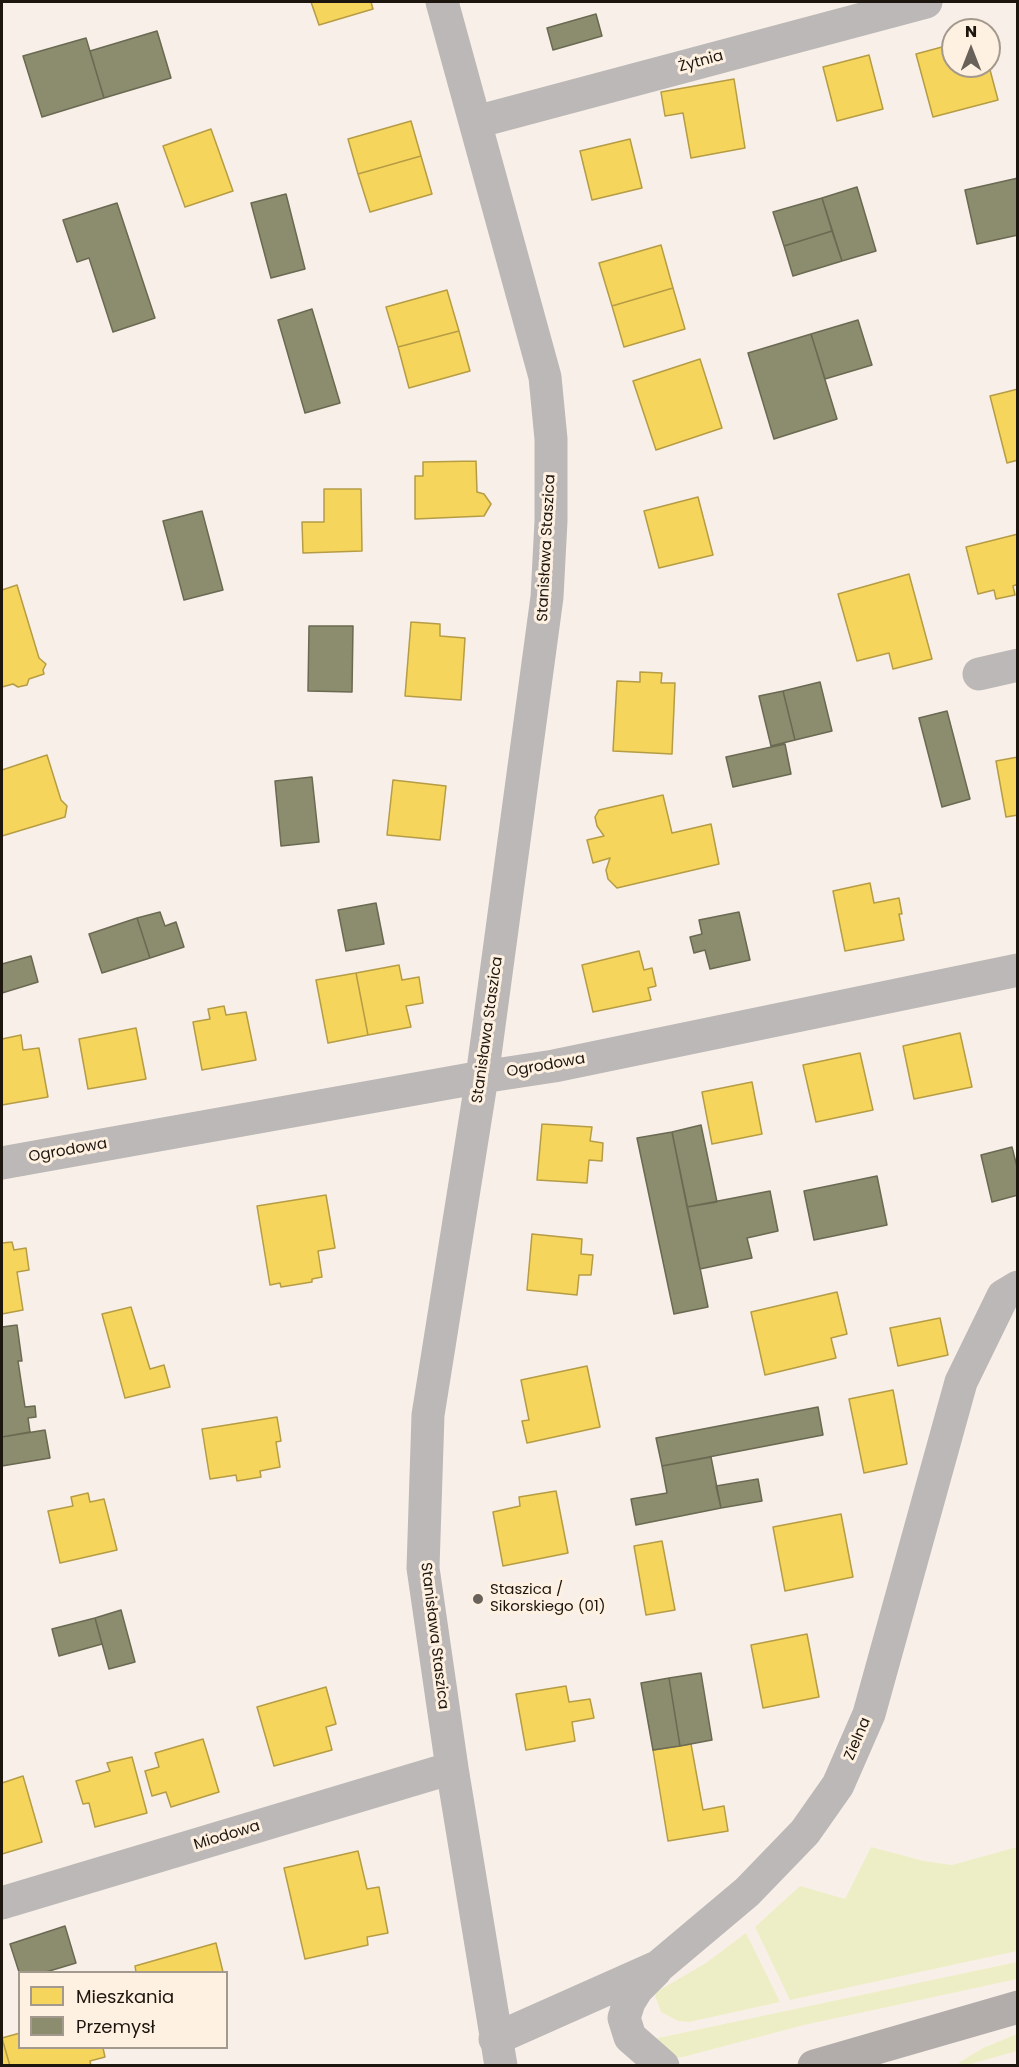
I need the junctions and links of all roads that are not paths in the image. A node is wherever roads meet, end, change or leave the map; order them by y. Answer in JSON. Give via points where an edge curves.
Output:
{"nodes":[{"id":1,"x":442,"y":2,"type":"edge"},
{"id":2,"x":926,"y":2,"type":"edge"},
{"id":3,"x":476,"y":122,"type":"junction"},
{"id":4,"x":1017,"y":665,"type":"edge"},
{"id":5,"x":979,"y":674,"type":"dead end"},
{"id":6,"x":1017,"y":970,"type":"edge"},
{"id":7,"x":482,"y":1077,"type":"junction"},
{"id":8,"x":2,"y":1163,"type":"edge"},
{"id":9,"x":1017,"y":1287,"type":"edge"},
{"id":10,"x":452,"y":1768,"type":"junction"},
{"id":11,"x":2,"y":1903,"type":"edge"},
{"id":12,"x":659,"y":1966,"type":"junction"},
{"id":13,"x":1017,"y":2007,"type":"edge"},
{"id":14,"x":498,"y":2052,"type":"edge"},
{"id":15,"x":663,"y":2066,"type":"edge"},
{"id":16,"x":814,"y":2066,"type":"edge"}],
"edges":[{"from":1,"to":3,"type":"street","name":"Stanisława Staszica"},
{"from":2,"to":3,"type":"street","name":"Żytnia"},
{"from":3,"to":7,"type":"street","name":"Stanisława Staszica","via":[[545,377],[551,439],[547,597]]},
{"from":4,"to":5,"type":"street"},
{"from":6,"to":7,"type":"street","name":"Ogrodowa","via":[[554,1066]]},
{"from":7,"to":8,"type":"street","name":"Ogrodowa"},
{"from":7,"to":10,"type":"street","name":"Stanisława Staszica","via":[[428,1415],[423,1568]]},
{"from":9,"to":12,"type":"street","name":"Zielna","via":[[1003,1296],[961,1382],[869,1714],[838,1785],[805,1832],[747,1892]]},
{"from":10,"to":11,"type":"street","name":"Miodowa"},
{"from":10,"to":14,"type":"street","name":"Stanisława Staszica"},
{"from":12,"to":14,"type":"street","name":"Zielna"},
{"from":12,"to":15,"type":"street","via":[[637,1989],[624,2018],[630,2037]]},
{"from":13,"to":16,"type":"main road"}]}
